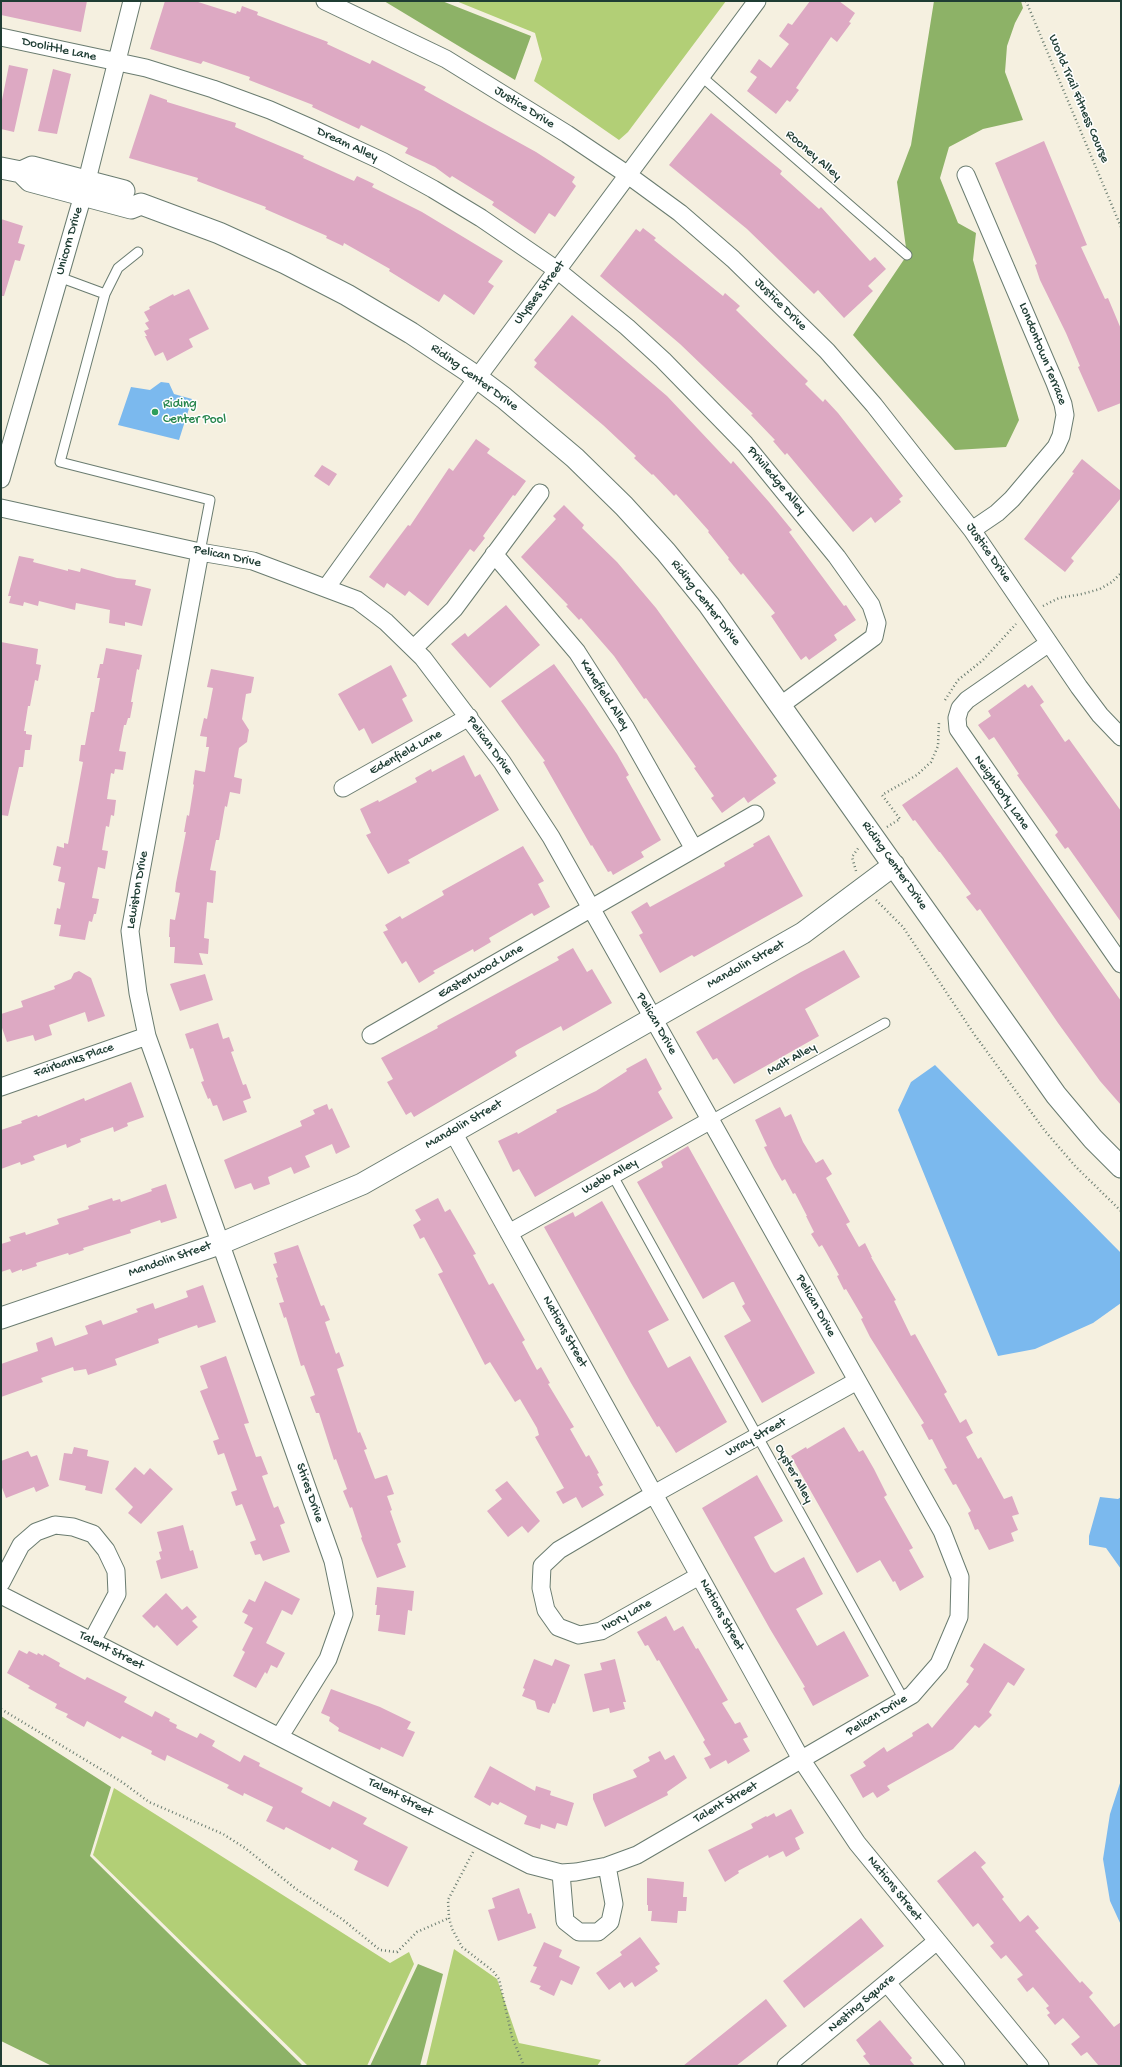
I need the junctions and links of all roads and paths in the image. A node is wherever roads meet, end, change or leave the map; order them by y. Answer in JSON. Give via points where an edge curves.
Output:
{"nodes":[{"id":1,"x":132,"y":1,"type":"edge"},
{"id":2,"x":324,"y":1,"type":"edge"},
{"id":3,"x":757,"y":1,"type":"edge"},
{"id":4,"x":1026,"y":1,"type":"edge"},
{"id":5,"x":1,"y":37,"type":"edge"},
{"id":6,"x":117,"y":63,"type":"junction"},
{"id":7,"x":702,"y":76,"type":"junction"},
{"id":8,"x":11,"y":170,"type":"edge"},
{"id":9,"x":628,"y":175,"type":"junction"},
{"id":10,"x":966,"y":175,"type":"dead end"},
{"id":11,"x":85,"y":187,"type":"junction"},
{"id":12,"x":1121,"y":227,"type":"edge"},
{"id":13,"x":138,"y":252,"type":"dead end"},
{"id":14,"x":907,"y":255,"type":"dead end"},
{"id":15,"x":557,"y":270,"type":"junction"},
{"id":16,"x":59,"y":277,"type":"junction"},
{"id":17,"x":105,"y":294,"type":"junction"},
{"id":18,"x":477,"y":378,"type":"junction"},
{"id":19,"x":1,"y":479,"type":"edge"},
{"id":20,"x":540,"y":493,"type":"dead end"},
{"id":21,"x":1,"y":508,"type":"edge"},
{"id":22,"x":972,"y":530,"type":"junction"},
{"id":23,"x":200,"y":552,"type":"junction"},
{"id":24,"x":494,"y":554,"type":"junction"},
{"id":25,"x":1121,"y":573,"type":"edge"},
{"id":26,"x":326,"y":588,"type":"junction"},
{"id":27,"x":1041,"y":607,"type":"dead end"},
{"id":28,"x":1049,"y":643,"type":"junction"},
{"id":29,"x":414,"y":648,"type":"junction"},
{"id":30,"x":781,"y":705,"type":"junction"},
{"id":31,"x":469,"y":717,"type":"junction"},
{"id":32,"x":1121,"y":737,"type":"edge"},
{"id":33,"x":343,"y":788,"type":"dead end"},
{"id":34,"x":882,"y":796,"type":"dead end"},
{"id":35,"x":755,"y":814,"type":"dead end"},
{"id":36,"x":874,"y":836,"type":"junction"},
{"id":37,"x":694,"y":849,"type":"junction"},
{"id":38,"x":894,"y":865,"type":"junction"},
{"id":39,"x":866,"y":886,"type":"junction"},
{"id":40,"x":591,"y":909,"type":"junction"},
{"id":41,"x":1121,"y":964,"type":"edge"},
{"id":42,"x":653,"y":1018,"type":"junction"},
{"id":43,"x":885,"y":1023,"type":"dead end"},
{"id":44,"x":371,"y":1035,"type":"dead end"},
{"id":45,"x":147,"y":1036,"type":"junction"},
{"id":46,"x":1,"y":1087,"type":"edge"},
{"id":47,"x":712,"y":1120,"type":"junction"},
{"id":48,"x":453,"y":1132,"type":"junction"},
{"id":49,"x":1121,"y":1167,"type":"edge"},
{"id":50,"x":613,"y":1176,"type":"junction"},
{"id":51,"x":1121,"y":1211,"type":"edge"},
{"id":52,"x":509,"y":1232,"type":"junction"},
{"id":53,"x":222,"y":1243,"type":"junction"},
{"id":54,"x":1,"y":1318,"type":"edge"},
{"id":55,"x":858,"y":1381,"type":"junction"},
{"id":56,"x":758,"y":1437,"type":"junction"},
{"id":57,"x":654,"y":1494,"type":"junction"},
{"id":58,"x":699,"y":1576,"type":"junction"},
{"id":59,"x":1,"y":1583,"type":"edge"},
{"id":60,"x":1,"y":1595,"type":"edge"},
{"id":61,"x":92,"y":1641,"type":"junction"},
{"id":62,"x":904,"y":1700,"type":"junction"},
{"id":63,"x":1,"y":1709,"type":"edge"},
{"id":64,"x":280,"y":1736,"type":"junction"},
{"id":65,"x":801,"y":1759,"type":"junction"},
{"id":66,"x":480,"y":1839,"type":"junction"},
{"id":67,"x":607,"y":1866,"type":"junction"},
{"id":68,"x":561,"y":1873,"type":"junction"},
{"id":69,"x":449,"y":1918,"type":"junction"},
{"id":70,"x":937,"y":1941,"type":"junction"},
{"id":71,"x":887,"y":1983,"type":"junction"},
{"id":72,"x":524,"y":2066,"type":"edge"},
{"id":73,"x":786,"y":2066,"type":"edge"},
{"id":74,"x":956,"y":2066,"type":"edge"},
{"id":75,"x":1040,"y":2066,"type":"edge"}],
"edges":[{"from":1,"to":6,"type":"street","name":"Unicorn Drive"},
{"from":2,"to":9,"type":"street","name":"Justice Drive","via":[[446,60],[567,134]]},
{"from":3,"to":7,"type":"street","name":"Ulysses Street"},
{"from":4,"to":12,"type":"path","name":"World Trail Fitness Course"},
{"from":5,"to":6,"type":"street","name":"Doolittle Lane"},
{"from":6,"to":11,"type":"street","name":"Unicorn Drive"},
{"from":6,"to":15,"type":"street","name":"Dream Alley","via":[[146,68],[270,110],[382,161],[481,218]]},
{"from":7,"to":9,"type":"street","name":"Ulysses Street"},
{"from":7,"to":14,"type":"lane","name":"Rooney Alley"},
{"from":8,"to":11,"type":"street","name":"Riding Center Drive","via":[[32,167]]},
{"from":9,"to":15,"type":"street","name":"Ulysses Street"},
{"from":9,"to":22,"type":"street","name":"Justice Drive","via":[[680,213],[733,259],[827,351]]},
{"from":10,"to":22,"type":"street","name":"Londontown Terrace","via":[[1052,376],[1065,415],[1056,447],[1012,499]]},
{"from":11,"to":16,"type":"street","name":"Unicorn Drive"},
{"from":11,"to":18,"type":"street","name":"Riding Center Drive","via":[[137,195],[141,204],[219,233],[285,262],[347,294]]},
{"from":13,"to":17,"type":"lane","via":[[118,268]]},
{"from":15,"to":18,"type":"street","name":"Ulysses Street"},
{"from":15,"to":30,"type":"street","name":"Priviledge Alley","via":[[663,360],[745,444],[832,551],[871,605],[877,623],[874,637]]},
{"from":16,"to":17,"type":"lane"},
{"from":16,"to":19,"type":"street","name":"Unicorn Drive"},
{"from":17,"to":23,"type":"lane","via":[[60,462],[210,500]]},
{"from":18,"to":26,"type":"street","name":"Ulysses Street"},
{"from":18,"to":30,"type":"street","name":"Riding Center Drive","via":[[575,458],[624,506],[709,605]]},
{"from":20,"to":24,"type":"street"},
{"from":21,"to":23,"type":"street","name":"Pelican Drive"},
{"from":22,"to":28,"type":"street","name":"Justice Drive"},
{"from":23,"to":26,"type":"street","name":"Pelican Drive","via":[[253,561]]},
{"from":23,"to":45,"type":"street","name":"Lewiston Drive","via":[[130,932]]},
{"from":24,"to":29,"type":"street","via":[[454,609]]},
{"from":24,"to":37,"type":"street","name":"Kanefield Alley","via":[[577,652],[625,727]]},
{"from":25,"to":27,"type":"path","via":[[1100,589],[1059,598]]},
{"from":26,"to":29,"type":"street","name":"Pelican Drive","via":[[357,600]]},
{"from":28,"to":32,"type":"street","name":"Justice Drive","via":[[1100,715]]},
{"from":28,"to":41,"type":"street","name":"Neighborly Lane","via":[[967,700],[960,708],[957,718],[958,729]]},
{"from":29,"to":31,"type":"street","name":"Pelican Drive"},
{"from":30,"to":36,"type":"street","name":"Riding Center Drive"},
{"from":31,"to":33,"type":"street","name":"Edenfield Lane"},
{"from":31,"to":40,"type":"street","name":"Pelican Drive","via":[[551,837]]},
{"from":34,"to":36,"type":"path","via":[[900,819]]},
{"from":35,"to":37,"type":"street"},
{"from":36,"to":38,"type":"street","name":"Riding Center Drive"},
{"from":36,"to":39,"type":"path","via":[[859,847],[852,857],[854,868]]},
{"from":37,"to":40,"type":"street"},
{"from":38,"to":39,"type":"street","name":"Mandolin Street"},
{"from":38,"to":49,"type":"street","name":"Riding Center Drive","via":[[1056,1095],[1093,1139]]},
{"from":39,"to":42,"type":"street","name":"Mandolin Street","via":[[803,933]]},
{"from":39,"to":51,"type":"path","via":[[902,927],[1045,1131],[1076,1167]]},
{"from":40,"to":42,"type":"street","name":"Pelican Drive"},
{"from":40,"to":44,"type":"street","name":"Easterwood Lane"},
{"from":42,"to":47,"type":"street","name":"Pelican Drive"},
{"from":42,"to":48,"type":"street","name":"Mandolin Street"},
{"from":43,"to":47,"type":"lane","name":"Malt Alley"},
{"from":45,"to":46,"type":"street","name":"Fairbanks Place"},
{"from":45,"to":53,"type":"street","name":"Lewiston Drive"},
{"from":47,"to":50,"type":"street","name":"Webb Alley"},
{"from":47,"to":55,"type":"street","name":"Pelican Drive"},
{"from":48,"to":52,"type":"street","name":"Nations Street"},
{"from":48,"to":53,"type":"street","name":"Mandolin Street","via":[[362,1184]]},
{"from":50,"to":52,"type":"street","name":"Webb Alley"},
{"from":50,"to":56,"type":"lane","name":"Oyster Alley"},
{"from":52,"to":57,"type":"street","name":"Nations Street"},
{"from":53,"to":54,"type":"street","name":"Mandolin Street"},
{"from":53,"to":64,"type":"street","name":"Stires Drive","via":[[333,1561],[344,1614],[328,1659]]},
{"from":55,"to":56,"type":"street","name":"Wray Street"},
{"from":55,"to":62,"type":"street","name":"Pelican Drive","via":[[942,1531],[960,1577],[959,1617],[939,1664],[912,1695]]},
{"from":56,"to":57,"type":"street","name":"Wray Street"},
{"from":56,"to":62,"type":"lane","name":"Oyster Alley"},
{"from":57,"to":58,"type":"street","name":"Nations Street"},
{"from":57,"to":58,"type":"street","name":"Ivory Lane","via":[[559,1550],[542,1566],[541,1588],[546,1610],[558,1627],[579,1635],[601,1631]]},
{"from":58,"to":65,"type":"street","name":"Nations Street"},
{"from":59,"to":61,"type":"street","via":[[21,1545],[36,1532],[55,1525],[73,1527],[93,1534],[106,1550],[116,1571],[117,1594]]},
{"from":60,"to":61,"type":"street","name":"Talent Street"},
{"from":61,"to":64,"type":"street","name":"Talent Street"},
{"from":62,"to":65,"type":"street","name":"Pelican Drive"},
{"from":63,"to":69,"type":"path","via":[[122,1782],[148,1802],[223,1834],[245,1848],[296,1889],[342,1918],[380,1950],[397,1952],[417,1932]]},
{"from":64,"to":66,"type":"street","name":"Talent Street"},
{"from":65,"to":67,"type":"street","name":"Talent Street","via":[[637,1855]]},
{"from":65,"to":70,"type":"street","name":"Nations Street","via":[[857,1843]]},
{"from":66,"to":68,"type":"street","name":"Talent Street","via":[[530,1865]]},
{"from":66,"to":69,"type":"path","via":[[448,1900]]},
{"from":67,"to":68,"type":"street","name":"Talent Street"},
{"from":67,"to":68,"type":"street","via":[[614,1904],[610,1922],[598,1932],[578,1932],[565,1921]]},
{"from":69,"to":72,"type":"path","via":[[462,1946],[499,1979],[512,2037]]},
{"from":70,"to":71,"type":"street","name":"Nesting Square"},
{"from":70,"to":75,"type":"street","name":"Nations Street"},
{"from":71,"to":73,"type":"street","name":"Nesting Square"},
{"from":71,"to":74,"type":"street"}]}
